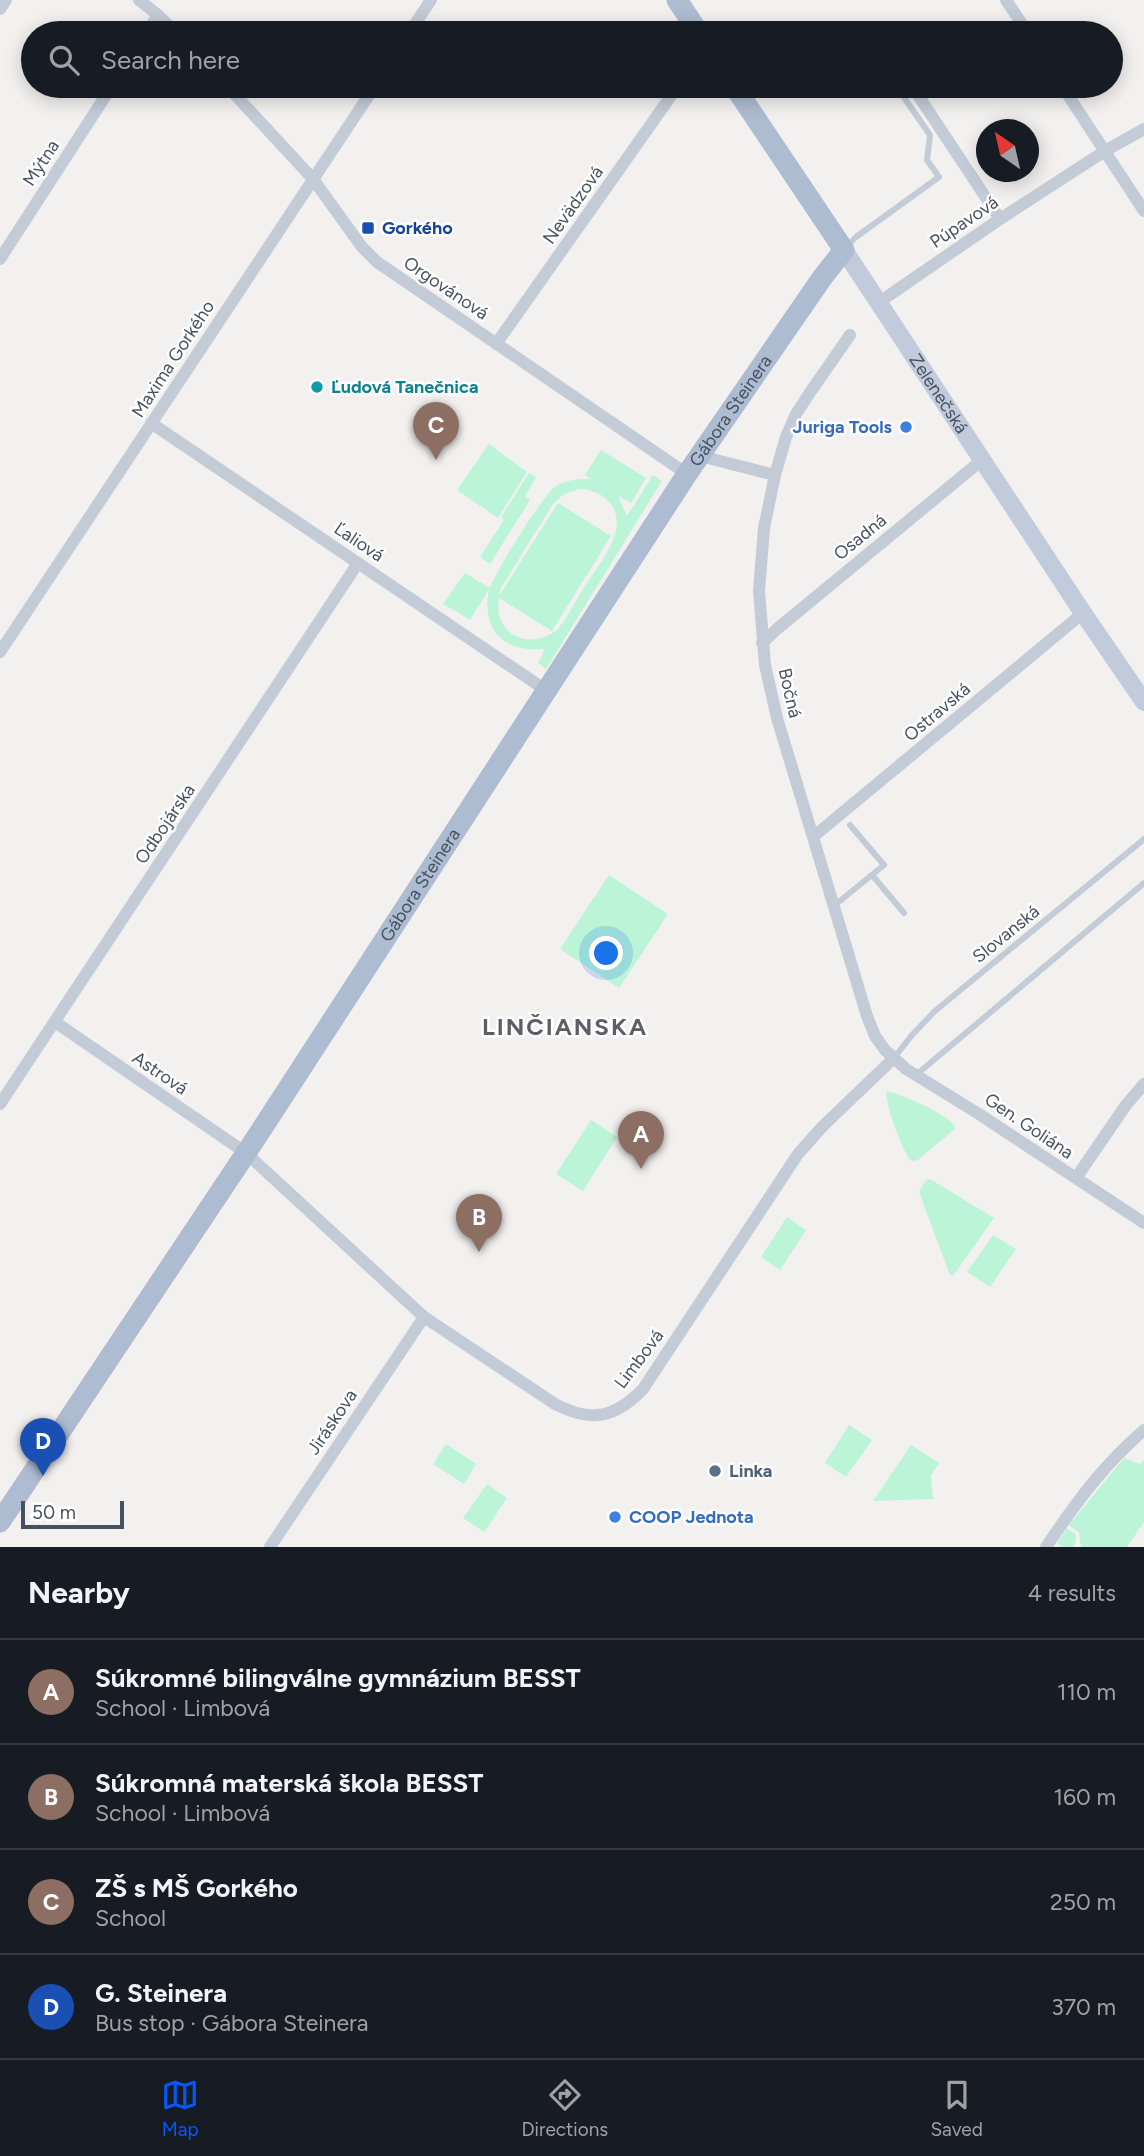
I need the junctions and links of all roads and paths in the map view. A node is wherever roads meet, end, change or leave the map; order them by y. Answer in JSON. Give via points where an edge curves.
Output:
{"nodes":[{"id":1,"x":6,"y":0,"type":"edge"},
{"id":2,"x":139,"y":0,"type":"edge"},
{"id":3,"x":431,"y":0,"type":"edge"},
{"id":4,"x":677,"y":0,"type":"edge"},
{"id":5,"x":1006,"y":0,"type":"edge"},
{"id":6,"x":0,"y":9,"type":"edge"},
{"id":7,"x":158,"y":15,"type":"junction"},
{"id":8,"x":154,"y":21,"type":"edge"},
{"id":9,"x":164,"y":21,"type":"edge"},
{"id":10,"x":418,"y":21,"type":"edge"},
{"id":11,"x":691,"y":21,"type":"edge"},
{"id":12,"x":1020,"y":21,"type":"edge"},
{"id":13,"x":104,"y":98,"type":"edge"},
{"id":14,"x":237,"y":98,"type":"edge"},
{"id":15,"x":367,"y":98,"type":"edge"},
{"id":16,"x":670,"y":98,"type":"edge"},
{"id":17,"x":742,"y":98,"type":"edge"},
{"id":18,"x":904,"y":98,"type":"edge"},
{"id":19,"x":920,"y":98,"type":"edge"},
{"id":20,"x":1070,"y":98,"type":"edge"},
{"id":21,"x":1144,"y":129,"type":"edge"},
{"id":22,"x":1104,"y":152,"type":"junction"},
{"id":23,"x":313,"y":179,"type":"junction"},
{"id":24,"x":1144,"y":211,"type":"edge"},
{"id":25,"x":1000,"y":219,"type":"junction"},
{"id":26,"x":844,"y":250,"type":"junction"},
{"id":27,"x":0,"y":259,"type":"edge"},
{"id":28,"x":878,"y":303,"type":"junction"},
{"id":29,"x":850,"y":335,"type":"dead end"},
{"id":30,"x":496,"y":344,"type":"junction"},
{"id":31,"x":151,"y":423,"type":"junction"},
{"id":32,"x":700,"y":456,"type":"junction"},
{"id":33,"x":982,"y":460,"type":"junction"},
{"id":34,"x":687,"y":474,"type":"junction"},
{"id":35,"x":775,"y":475,"type":"junction"},
{"id":36,"x":358,"y":563,"type":"junction"},
{"id":37,"x":1083,"y":613,"type":"junction"},
{"id":38,"x":762,"y":643,"type":"junction"},
{"id":39,"x":0,"y":652,"type":"edge"},
{"id":40,"x":547,"y":691,"type":"junction"},
{"id":41,"x":1144,"y":702,"type":"edge"},
{"id":42,"x":850,"y":825,"type":"dead end"},
{"id":43,"x":813,"y":837,"type":"junction"},
{"id":44,"x":1144,"y":839,"type":"edge"},
{"id":45,"x":872,"y":875,"type":"junction"},
{"id":46,"x":1144,"y":883,"type":"edge"},
{"id":47,"x":833,"y":906,"type":"junction"},
{"id":48,"x":904,"y":913,"type":"dead end"},
{"id":49,"x":55,"y":1021,"type":"junction"},
{"id":50,"x":894,"y":1058,"type":"junction"},
{"id":51,"x":916,"y":1075,"type":"junction"},
{"id":52,"x":1144,"y":1084,"type":"edge"},
{"id":53,"x":0,"y":1104,"type":"edge"},
{"id":54,"x":246,"y":1153,"type":"junction"},
{"id":55,"x":1076,"y":1178,"type":"junction"},
{"id":56,"x":1144,"y":1223,"type":"edge"},
{"id":57,"x":424,"y":1317,"type":"junction"},
{"id":58,"x":1144,"y":1430,"type":"edge"},
{"id":59,"x":0,"y":1522,"type":"edge"},
{"id":60,"x":270,"y":1547,"type":"edge"},
{"id":61,"x":1046,"y":1547,"type":"edge"}],
"edges":[{"from":1,"to":6,"type":"street"},
{"from":2,"to":7,"type":"street"},
{"from":3,"to":10,"type":"street"},
{"from":4,"to":11,"type":"main road"},
{"from":5,"to":12,"type":"street"},
{"from":7,"to":8,"type":"street"},
{"from":7,"to":9,"type":"street"},
{"from":13,"to":27,"type":"street","name":"Mýtna"},
{"from":14,"to":23,"type":"street","name":"Orgovánová"},
{"from":15,"to":23,"type":"street","name":"Maxima Gorkého"},
{"from":16,"to":30,"type":"street","name":"Nevädzová"},
{"from":17,"to":26,"type":"main road","name":"Zelenečská"},
{"from":18,"to":26,"type":"lane","via":[[930,135],[927,160],[939,177]]},
{"from":19,"to":25,"type":"street"},
{"from":20,"to":22,"type":"street"},
{"from":21,"to":22,"type":"street","name":"Púpavová"},
{"from":22,"to":24,"type":"street"},
{"from":22,"to":25,"type":"street","name":"Púpavová"},
{"from":23,"to":30,"type":"street","name":"Orgovánová","via":[[368,253]]},
{"from":23,"to":31,"type":"street","name":"Maxima Gorkého"},
{"from":25,"to":28,"type":"street","name":"Púpavová"},
{"from":26,"to":28,"type":"street","name":"Zelenečská"},
{"from":26,"to":32,"type":"main road","name":"Gábora Steinera"},
{"from":28,"to":33,"type":"street","name":"Zelenečská"},
{"from":29,"to":35,"type":"street","name":"Bočná","via":[[796,414]]},
{"from":30,"to":34,"type":"street","name":"Orgovánová"},
{"from":31,"to":36,"type":"street","name":"Ľaliová"},
{"from":31,"to":39,"type":"street","name":"Maxima Gorkého"},
{"from":32,"to":34,"type":"main road","name":"Gábora Steinera"},
{"from":32,"to":35,"type":"street"},
{"from":33,"to":37,"type":"street","name":"Zelenečská"},
{"from":33,"to":38,"type":"street","name":"Osadná"},
{"from":34,"to":40,"type":"main road","name":"Gábora Steinera"},
{"from":35,"to":38,"type":"street","name":"Bočná","via":[[760,565]]},
{"from":36,"to":40,"type":"street","name":"Ľaliová"},
{"from":36,"to":49,"type":"street","name":"Odbojárska"},
{"from":37,"to":41,"type":"street","name":"Zelenečská"},
{"from":37,"to":43,"type":"street","name":"Ostravská"},
{"from":38,"to":43,"type":"street","name":"Bočná","via":[[777,719]]},
{"from":40,"to":54,"type":"main road","name":"Gábora Steinera"},
{"from":42,"to":45,"type":"lane","via":[[884,865]]},
{"from":43,"to":47,"type":"street","name":"Bočná"},
{"from":44,"to":50,"type":"lane","name":"Slovanská","via":[[935,1011]]},
{"from":45,"to":47,"type":"lane"},
{"from":45,"to":48,"type":"lane"},
{"from":46,"to":51,"type":"lane"},
{"from":47,"to":50,"type":"street","name":"Bočná","via":[[875,1036]]},
{"from":49,"to":53,"type":"street","name":"Odbojárska"},
{"from":49,"to":54,"type":"street","name":"Astrová"},
{"from":50,"to":51,"type":"street","name":"Gen. Goliána"},
{"from":50,"to":57,"type":"street","name":"Limbová","via":[[798,1154],[643,1389],[623,1407],[596,1416],[569,1411]]},
{"from":51,"to":55,"type":"street","name":"Gen. Goliána"},
{"from":52,"to":55,"type":"street"},
{"from":54,"to":57,"type":"street","name":"Limbová"},
{"from":54,"to":59,"type":"main road","name":"Gábora Steinera"},
{"from":55,"to":56,"type":"street","name":"Gen. Goliána"},
{"from":57,"to":60,"type":"street","name":"Jiráskova"},
{"from":58,"to":61,"type":"street","via":[[1094,1478]]}]}
